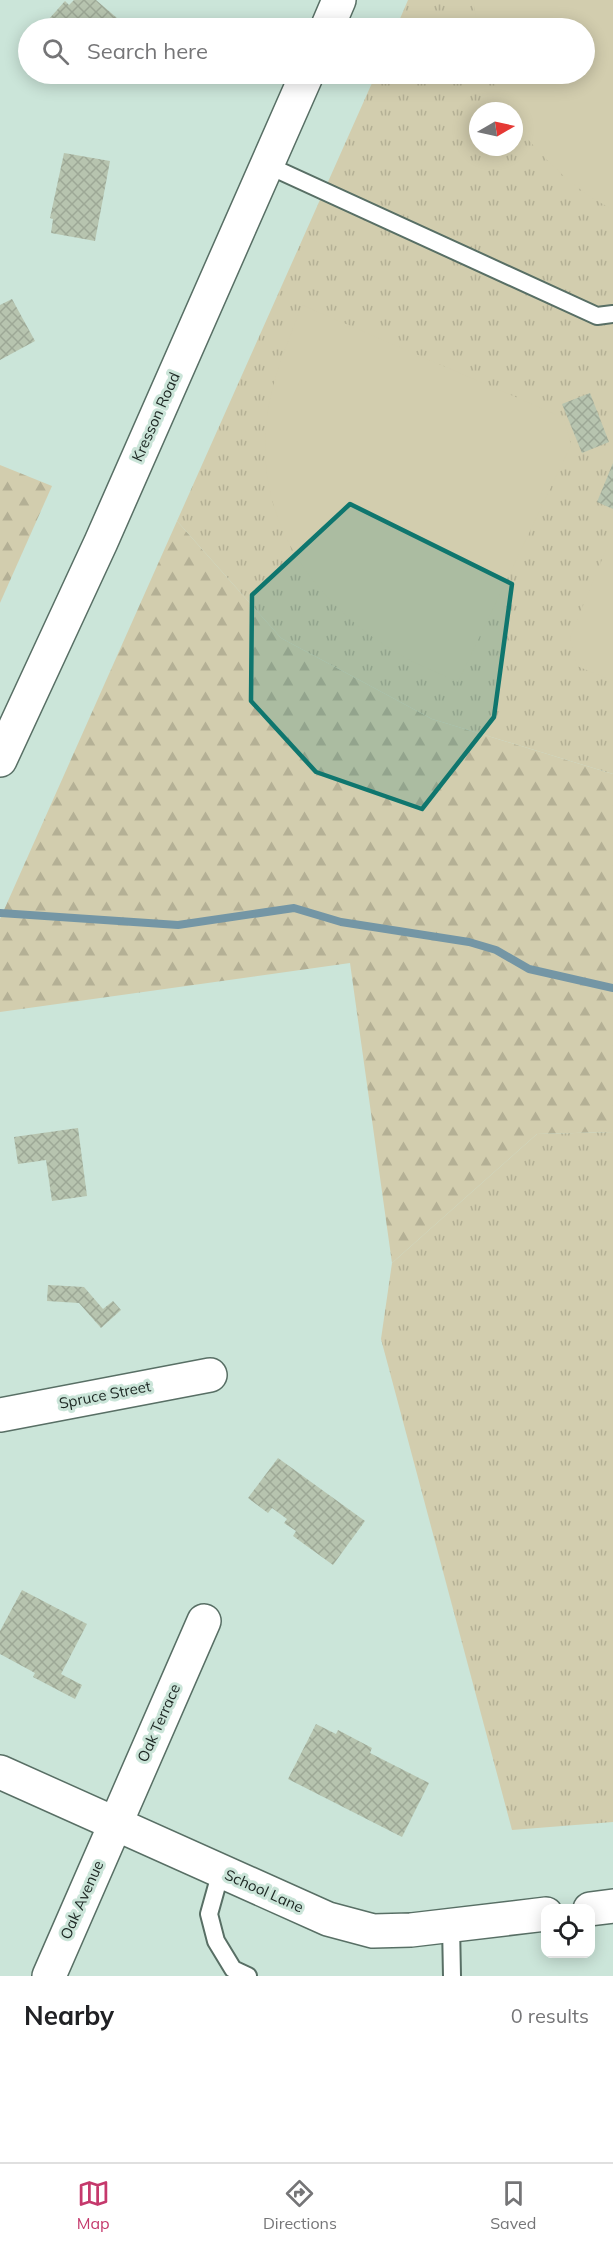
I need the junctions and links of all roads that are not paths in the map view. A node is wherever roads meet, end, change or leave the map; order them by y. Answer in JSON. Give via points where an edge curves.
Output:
{"nodes":[{"id":1,"x":339,"y":0,"type":"edge"},
{"id":2,"x":331,"y":18,"type":"edge"},
{"id":3,"x":303,"y":84,"type":"edge"},
{"id":4,"x":267,"y":165,"type":"junction"},
{"id":5,"x":613,"y":314,"type":"edge"},
{"id":6,"x":0,"y":760,"type":"edge"},
{"id":7,"x":210,"y":1375,"type":"dead end"},
{"id":8,"x":0,"y":1415,"type":"edge"},
{"id":9,"x":204,"y":1621,"type":"dead end"},
{"id":10,"x":0,"y":1772,"type":"edge"},
{"id":11,"x":115,"y":1825,"type":"junction"},
{"id":12,"x":221,"y":1871,"type":"junction"},
{"id":13,"x":613,"y":1906,"type":"edge"},
{"id":14,"x":595,"y":1908,"type":"edge"},
{"id":15,"x":541,"y":1915,"type":"edge"},
{"id":16,"x":451,"y":1925,"type":"junction"},
{"id":17,"x":49,"y":1976,"type":"edge"},
{"id":18,"x":248,"y":1976,"type":"edge"},
{"id":19,"x":452,"y":1976,"type":"edge"}],
"edges":[{"from":1,"to":2,"type":"street"},
{"from":3,"to":4,"type":"street","name":"Kresson Road"},
{"from":4,"to":5,"type":"lane","via":[[597,316]]},
{"from":4,"to":6,"type":"street","name":"Kresson Road"},
{"from":7,"to":8,"type":"street","name":"Spruce Street"},
{"from":9,"to":11,"type":"street","name":"Oak Terrace"},
{"from":10,"to":11,"type":"street","name":"School Lane"},
{"from":11,"to":12,"type":"street","name":"School Lane"},
{"from":11,"to":17,"type":"street","name":"Oak Avenue"},
{"from":12,"to":16,"type":"street","name":"School Lane","via":[[328,1919],[374,1931]]},
{"from":12,"to":18,"type":"lane","via":[[209,1914],[216,1941],[233,1969]]},
{"from":13,"to":14,"type":"street"},
{"from":15,"to":16,"type":"street","name":"School Lane"},
{"from":16,"to":19,"type":"lane"}]}
